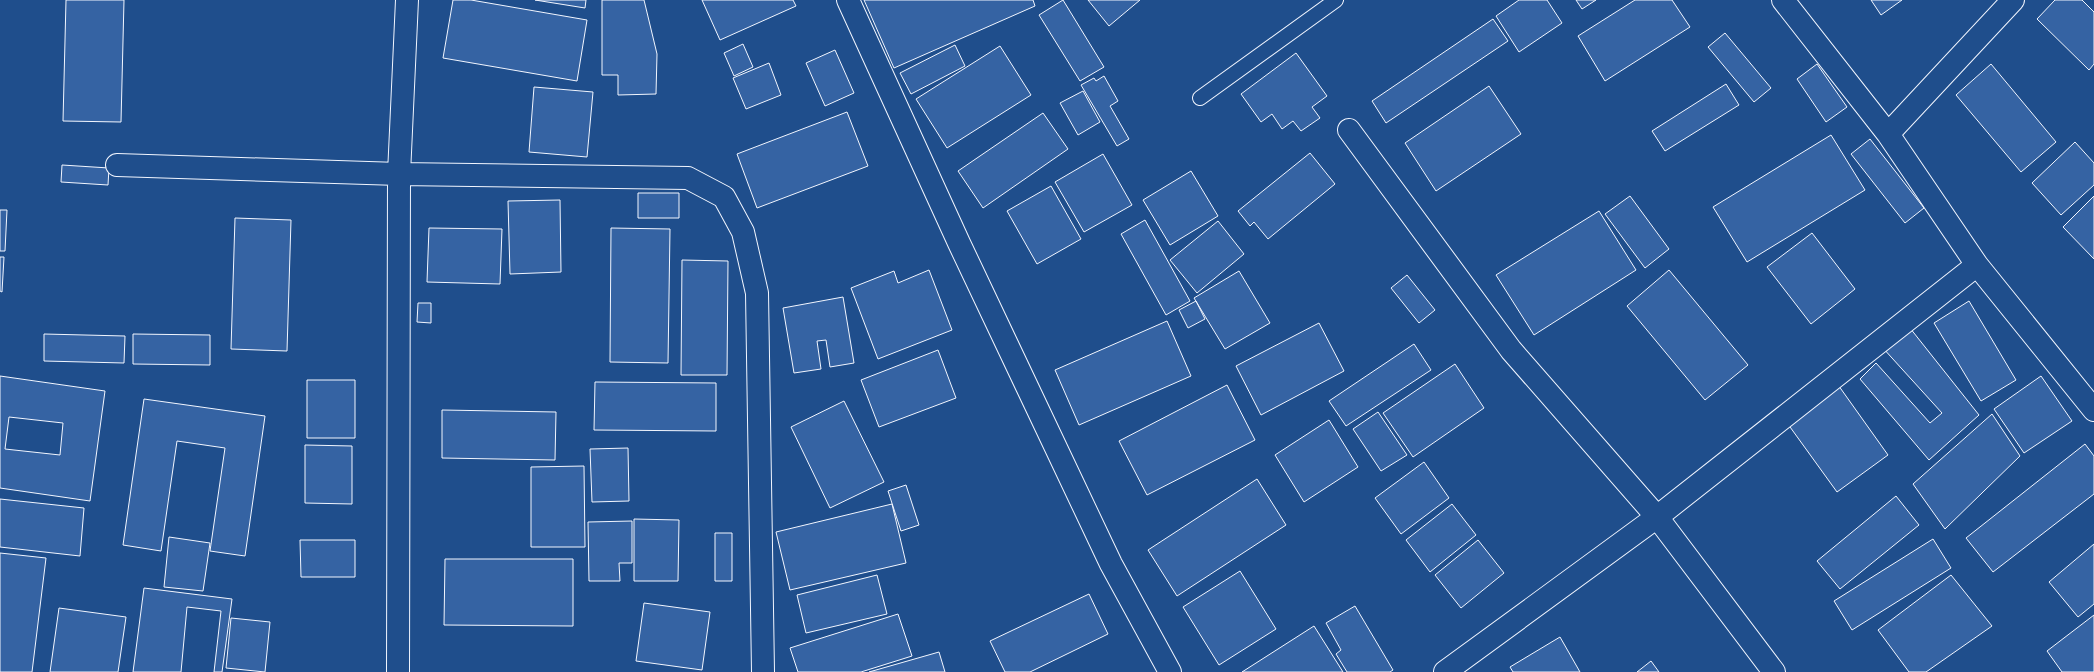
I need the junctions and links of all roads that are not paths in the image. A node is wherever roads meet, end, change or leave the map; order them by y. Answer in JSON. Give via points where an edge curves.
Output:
{"nodes":[{"id":1,"x":407,"y":0,"type":"edge"},
{"id":2,"x":848,"y":0,"type":"edge"},
{"id":3,"x":1336,"y":0,"type":"edge"},
{"id":4,"x":1782,"y":0,"type":"edge"},
{"id":5,"x":2013,"y":0,"type":"edge"},
{"id":6,"x":1200,"y":98,"type":"dead end"},
{"id":7,"x":1349,"y":130,"type":"dead end"},
{"id":8,"x":1888,"y":134,"type":"junction"},
{"id":9,"x":117,"y":165,"type":"dead end"},
{"id":10,"x":399,"y":174,"type":"junction"},
{"id":11,"x":1977,"y":264,"type":"junction"},
{"id":12,"x":2094,"y":410,"type":"edge"},
{"id":13,"x":1657,"y":517,"type":"junction"},
{"id":14,"x":398,"y":672,"type":"edge"},
{"id":15,"x":763,"y":672,"type":"edge"},
{"id":16,"x":1170,"y":672,"type":"edge"},
{"id":17,"x":1445,"y":672,"type":"edge"},
{"id":18,"x":1774,"y":672,"type":"edge"}],
"edges":[{"from":1,"to":10,"type":"street"},
{"from":2,"to":16,"type":"street","via":[[959,243],[1111,564]]},
{"from":3,"to":6,"type":"lane"},
{"from":4,"to":8,"type":"street"},
{"from":5,"to":8,"type":"street"},
{"from":7,"to":13,"type":"street","via":[[1511,350]]},
{"from":8,"to":11,"type":"street"},
{"from":9,"to":10,"type":"street"},
{"from":10,"to":14,"type":"street"},
{"from":10,"to":15,"type":"street","via":[[688,178],[724,197],[743,232],[757,293]]},
{"from":11,"to":12,"type":"street"},
{"from":11,"to":13,"type":"street"},
{"from":13,"to":17,"type":"street"},
{"from":13,"to":18,"type":"street"}]}
